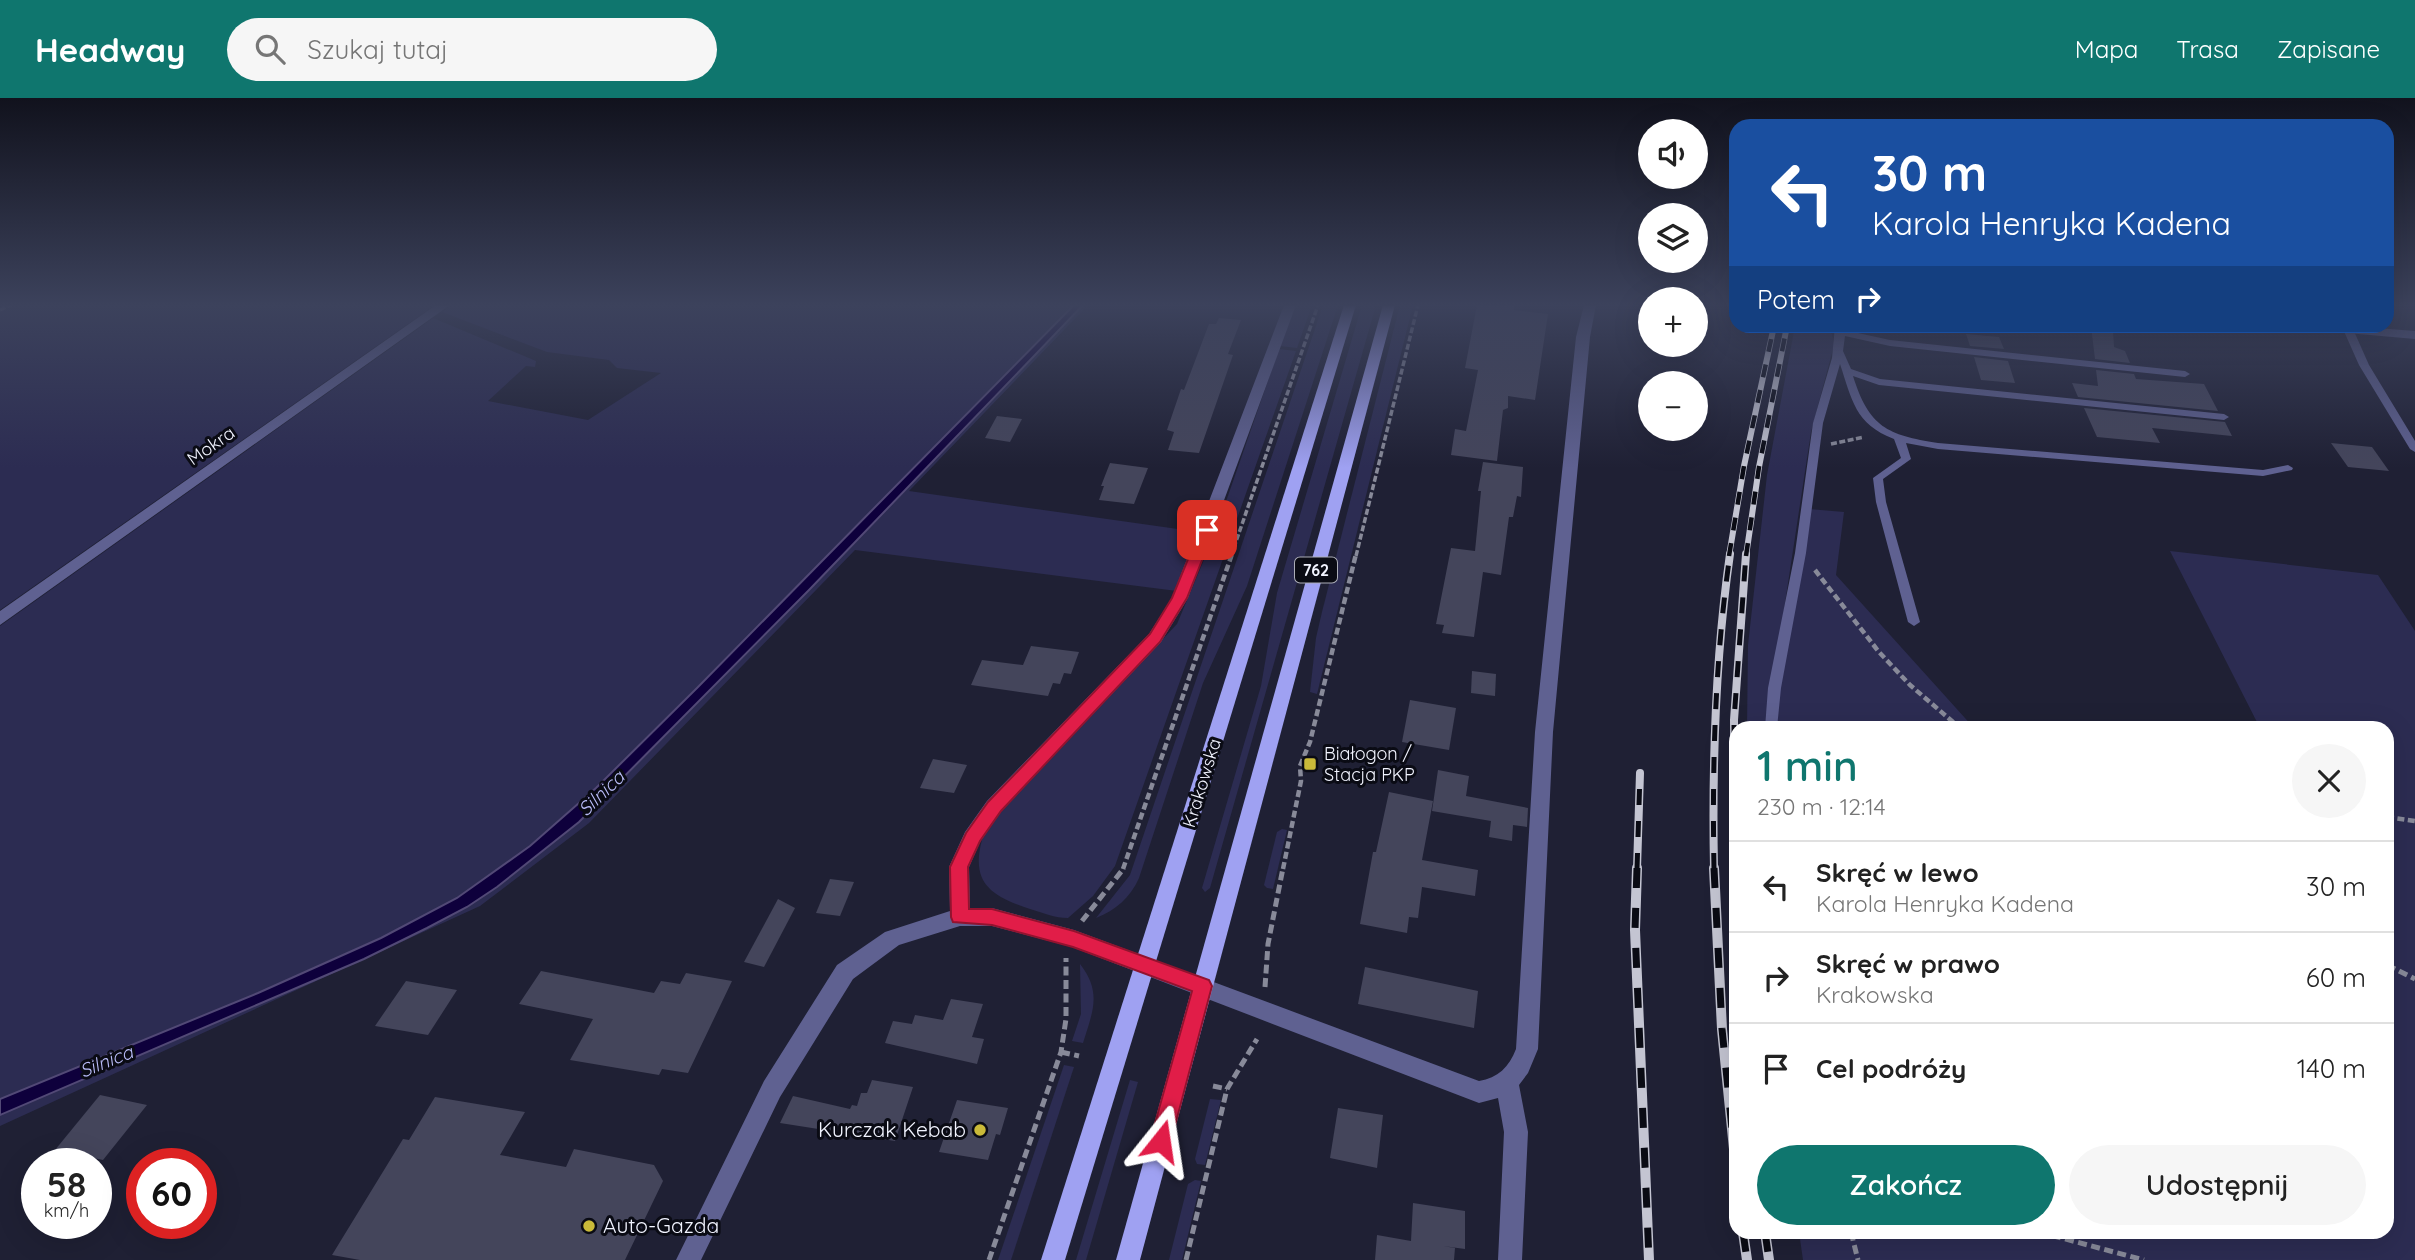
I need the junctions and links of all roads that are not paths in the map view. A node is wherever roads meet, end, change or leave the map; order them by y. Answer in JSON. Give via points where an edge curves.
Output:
{"nodes":[{"id":1,"x":367,"y":359,"type":"edge"},
{"id":2,"x":1270,"y":359,"type":"edge"},
{"id":3,"x":1333,"y":359,"type":"edge"},
{"id":4,"x":1374,"y":359,"type":"edge"},
{"id":5,"x":1581,"y":359,"type":"edge"},
{"id":6,"x":1837,"y":359,"type":"edge"},
{"id":7,"x":1843,"y":359,"type":"edge"},
{"id":8,"x":2046,"y":359,"type":"edge"},
{"id":9,"x":2361,"y":359,"type":"edge"},
{"id":10,"x":1848,"y":371,"type":"junction"},
{"id":11,"x":2185,"y":374,"type":"dead end"},
{"id":12,"x":2224,"y":417,"type":"dead end"},
{"id":13,"x":1899,"y":438,"type":"junction"},
{"id":14,"x":2415,"y":449,"type":"edge"},
{"id":15,"x":2288,"y":468,"type":"dead end"},
{"id":16,"x":0,"y":619,"type":"edge"},
{"id":17,"x":1914,"y":622,"type":"dead end"},
{"id":18,"x":1771,"y":721,"type":"edge"},
{"id":19,"x":960,"y":917,"type":"junction"},
{"id":20,"x":1146,"y":964,"type":"junction"},
{"id":21,"x":1203,"y":986,"type":"junction"},
{"id":22,"x":1507,"y":1083,"type":"junction"},
{"id":23,"x":688,"y":1260,"type":"edge"},
{"id":24,"x":1054,"y":1260,"type":"edge"},
{"id":25,"x":1129,"y":1260,"type":"edge"},
{"id":26,"x":1510,"y":1260,"type":"edge"}],
"edges":[{"from":1,"to":16,"type":"street","name":"Mokra"},
{"from":2,"to":19,"type":"street","via":[[1180,598],[1155,638],[994,806],[959,867]]},
{"from":3,"to":20,"type":"main road","name":"Krakowska","number":"762"},
{"from":4,"to":21,"type":"main road","number":"762"},
{"from":5,"to":22,"type":"street","via":[[1544,732],[1527,1049]]},
{"from":6,"to":18,"type":"lane","via":[[1814,448]]},
{"from":7,"to":10,"type":"lane"},
{"from":8,"to":11,"type":"lane"},
{"from":9,"to":14,"type":"lane"},
{"from":10,"to":12,"type":"lane","via":[[1879,382]]},
{"from":10,"to":13,"type":"lane","via":[[1863,416]]},
{"from":13,"to":15,"type":"lane","via":[[1938,446],[2263,473]]},
{"from":13,"to":17,"type":"lane","via":[[1906,459],[1878,478]]},
{"from":19,"to":20,"type":"street","via":[[992,917]]},
{"from":19,"to":23,"type":"street","via":[[891,938],[845,972],[772,1089]]},
{"from":20,"to":21,"type":"street"},
{"from":20,"to":24,"type":"main road","name":"Krakowska","number":"762"},
{"from":21,"to":22,"type":"street","via":[[1479,1092],[1494,1091]]},
{"from":21,"to":25,"type":"main road","number":"762"},
{"from":22,"to":26,"type":"street","via":[[1516,1132]]}]}
